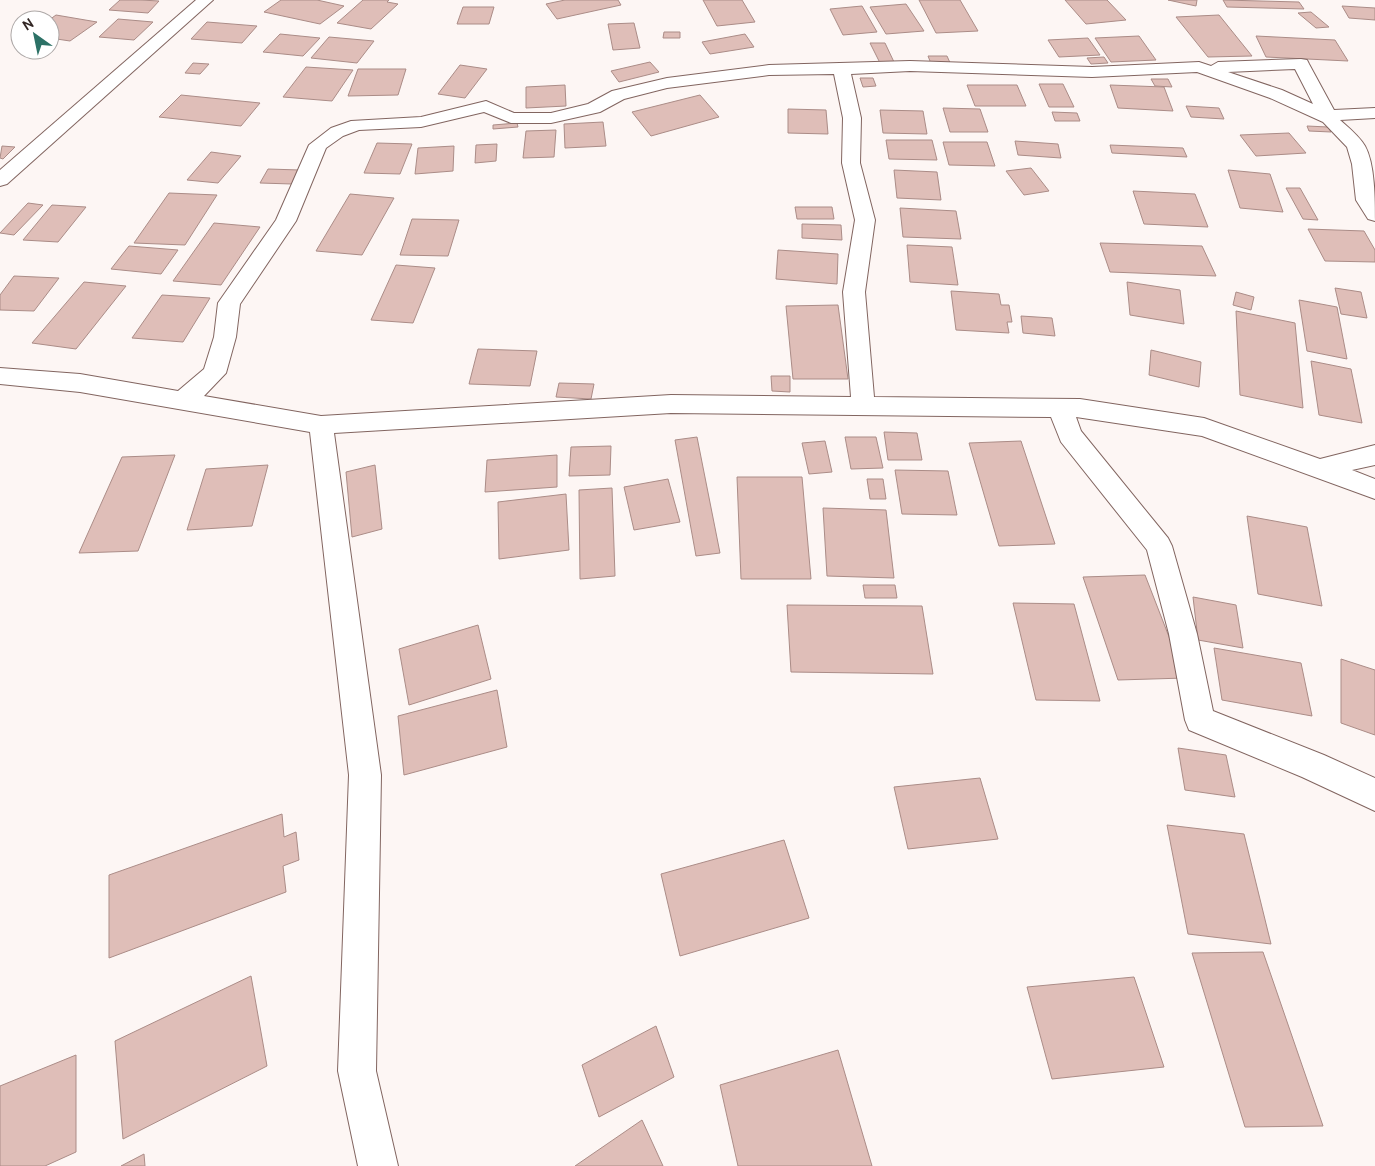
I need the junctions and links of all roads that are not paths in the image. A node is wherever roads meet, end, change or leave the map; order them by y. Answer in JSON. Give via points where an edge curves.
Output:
{"nodes":[{"id":1,"x":205,"y":0,"type":"edge"},
{"id":2,"x":1199,"y":67,"type":"junction"},
{"id":3,"x":841,"y":69,"type":"junction"},
{"id":4,"x":1375,"y":113,"type":"edge"},
{"id":5,"x":1329,"y":118,"type":"junction"},
{"id":6,"x":0,"y":180,"type":"edge"},
{"id":7,"x":1375,"y":215,"type":"edge"},
{"id":8,"x":0,"y":376,"type":"edge"},
{"id":9,"x":183,"y":402,"type":"junction"},
{"id":10,"x":863,"y":405,"type":"junction"},
{"id":11,"x":1060,"y":407,"type":"junction"},
{"id":12,"x":321,"y":425,"type":"junction"},
{"id":13,"x":1375,"y":455,"type":"edge"},
{"id":14,"x":1319,"y":469,"type":"junction"},
{"id":15,"x":1375,"y":489,"type":"edge"},
{"id":16,"x":1375,"y":795,"type":"edge"},
{"id":17,"x":378,"y":1166,"type":"edge"}],
"edges":[{"from":1,"to":6,"type":"street"},
{"from":2,"to":3,"type":"street","via":[[1092,72],[910,66]]},
{"from":2,"to":5,"type":"street","via":[[1276,94]]},
{"from":2,"to":5,"type":"street","via":[[1301,64]]},
{"from":3,"to":9,"type":"street","via":[[769,70],[667,84],[618,95],[594,108],[551,118],[511,118],[486,106],[421,122],[357,125],[337,132],[318,145],[286,221],[229,303],[225,338],[214,374]]},
{"from":3,"to":10,"type":"street","via":[[852,118],[852,163],[864,220],[854,292]]},
{"from":4,"to":5,"type":"street","via":[[1341,113]]},
{"from":5,"to":7,"type":"street","via":[[1356,147],[1365,199]]},
{"from":8,"to":9,"type":"street","via":[[80,384]]},
{"from":9,"to":12,"type":"street"},
{"from":10,"to":11,"type":"street"},
{"from":10,"to":12,"type":"street","via":[[671,404]]},
{"from":11,"to":14,"type":"street","via":[[1204,427]]},
{"from":11,"to":16,"type":"street","via":[[1070,435],[1159,546],[1184,634],[1200,720]]},
{"from":12,"to":17,"type":"street","via":[[365,775],[356,1071]]},
{"from":13,"to":14,"type":"street"},
{"from":14,"to":15,"type":"street"}]}
